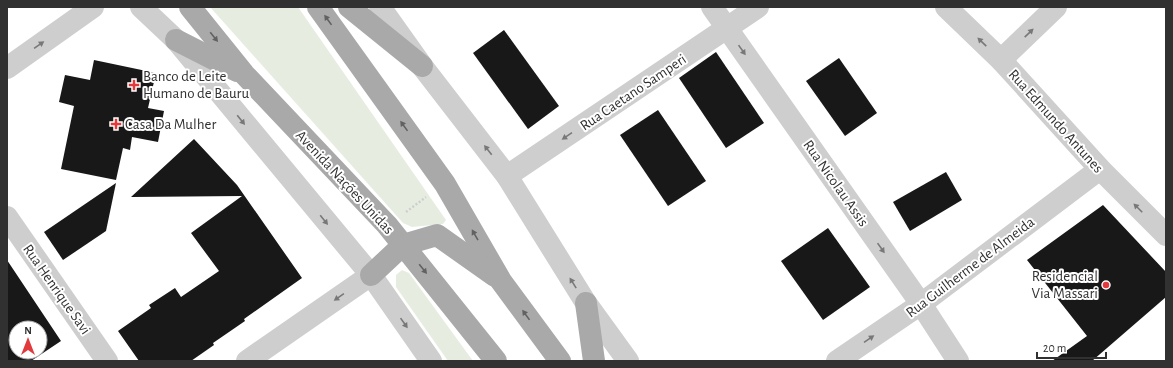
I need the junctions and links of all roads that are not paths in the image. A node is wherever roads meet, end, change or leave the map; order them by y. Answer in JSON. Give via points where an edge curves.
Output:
{"nodes":[{"id":1,"x":92,"y":7,"type":"edge"},
{"id":2,"x":141,"y":7,"type":"edge"},
{"id":3,"x":190,"y":7,"type":"edge"},
{"id":4,"x":318,"y":7,"type":"edge"},
{"id":5,"x":349,"y":7,"type":"edge"},
{"id":6,"x":380,"y":7,"type":"edge"},
{"id":7,"x":712,"y":7,"type":"edge"},
{"id":8,"x":758,"y":7,"type":"edge"},
{"id":9,"x":946,"y":7,"type":"edge"},
{"id":10,"x":1056,"y":7,"type":"edge"},
{"id":11,"x":727,"y":28,"type":"junction"},
{"id":12,"x":176,"y":40,"type":"junction"},
{"id":13,"x":1001,"y":60,"type":"junction"},
{"id":14,"x":422,"y":66,"type":"junction"},
{"id":15,"x":7,"y":68,"type":"edge"},
{"id":16,"x":244,"y":74,"type":"junction"},
{"id":17,"x":1100,"y":169,"type":"junction"},
{"id":18,"x":507,"y":176,"type":"junction"},
{"id":19,"x":7,"y":217,"type":"edge"},
{"id":20,"x":1166,"y":235,"type":"edge"},
{"id":21,"x":403,"y":245,"type":"junction"},
{"id":22,"x":371,"y":275,"type":"junction"},
{"id":23,"x":501,"y":281,"type":"junction"},
{"id":24,"x":586,"y":303,"type":"junction"},
{"id":25,"x":921,"y":304,"type":"junction"},
{"id":26,"x":107,"y":361,"type":"edge"},
{"id":27,"x":247,"y":361,"type":"edge"},
{"id":28,"x":431,"y":361,"type":"edge"},
{"id":29,"x":496,"y":361,"type":"edge"},
{"id":30,"x":560,"y":361,"type":"edge"},
{"id":31,"x":594,"y":361,"type":"edge"},
{"id":32,"x":628,"y":361,"type":"edge"},
{"id":33,"x":837,"y":361,"type":"edge"},
{"id":34,"x":958,"y":361,"type":"edge"}],
"edges":[{"from":15,"to":1,"type":"street","one_way":true},
{"from":2,"to":12,"type":"street"},
{"from":3,"to":16,"type":"main road","name":"Avenida Nações Unidas","one_way":true},
{"from":23,"to":4,"type":"main road","one_way":true,"via":[[445,184]]},
{"from":5,"to":14,"type":"main road"},
{"from":6,"to":14,"type":"street"},
{"from":7,"to":11,"type":"street","name":"Rua Nicolau Assis"},
{"from":8,"to":11,"type":"street","name":"Rua Caetano Samperi"},
{"from":13,"to":9,"type":"street","name":"Rua Edmundo Antunes","one_way":true},
{"from":13,"to":10,"type":"street","one_way":true},
{"from":11,"to":18,"type":"street","name":"Rua Caetano Samperi","one_way":true},
{"from":11,"to":25,"type":"street","name":"Rua Nicolau Assis","one_way":true},
{"from":12,"to":16,"type":"main road"},
{"from":12,"to":22,"type":"street","one_way":true},
{"from":13,"to":17,"type":"street","name":"Rua Edmundo Antunes"},
{"from":18,"to":14,"type":"street","one_way":true},
{"from":16,"to":21,"type":"main road","name":"Avenida Nações Unidas"},
{"from":20,"to":17,"type":"street","name":"Rua Edmundo Antunes","one_way":true},
{"from":17,"to":25,"type":"street","name":"Rua Guilherme de Almeida"},
{"from":24,"to":18,"type":"street","one_way":true},
{"from":19,"to":26,"type":"street","name":"Rua Henrique Savi"},
{"from":21,"to":22,"type":"main road"},
{"from":21,"to":23,"type":"main road","via":[[437,235]]},
{"from":21,"to":29,"type":"main road","name":"Avenida Nações Unidas","one_way":true},
{"from":22,"to":27,"type":"street","one_way":true},
{"from":22,"to":28,"type":"street","one_way":true},
{"from":30,"to":23,"type":"main road","one_way":true},
{"from":24,"to":31,"type":"main road"},
{"from":24,"to":32,"type":"street"},
{"from":33,"to":25,"type":"street","name":"Rua Guilherme de Almeida","one_way":true},
{"from":25,"to":34,"type":"street","name":"Rua Nicolau Assis"}]}
